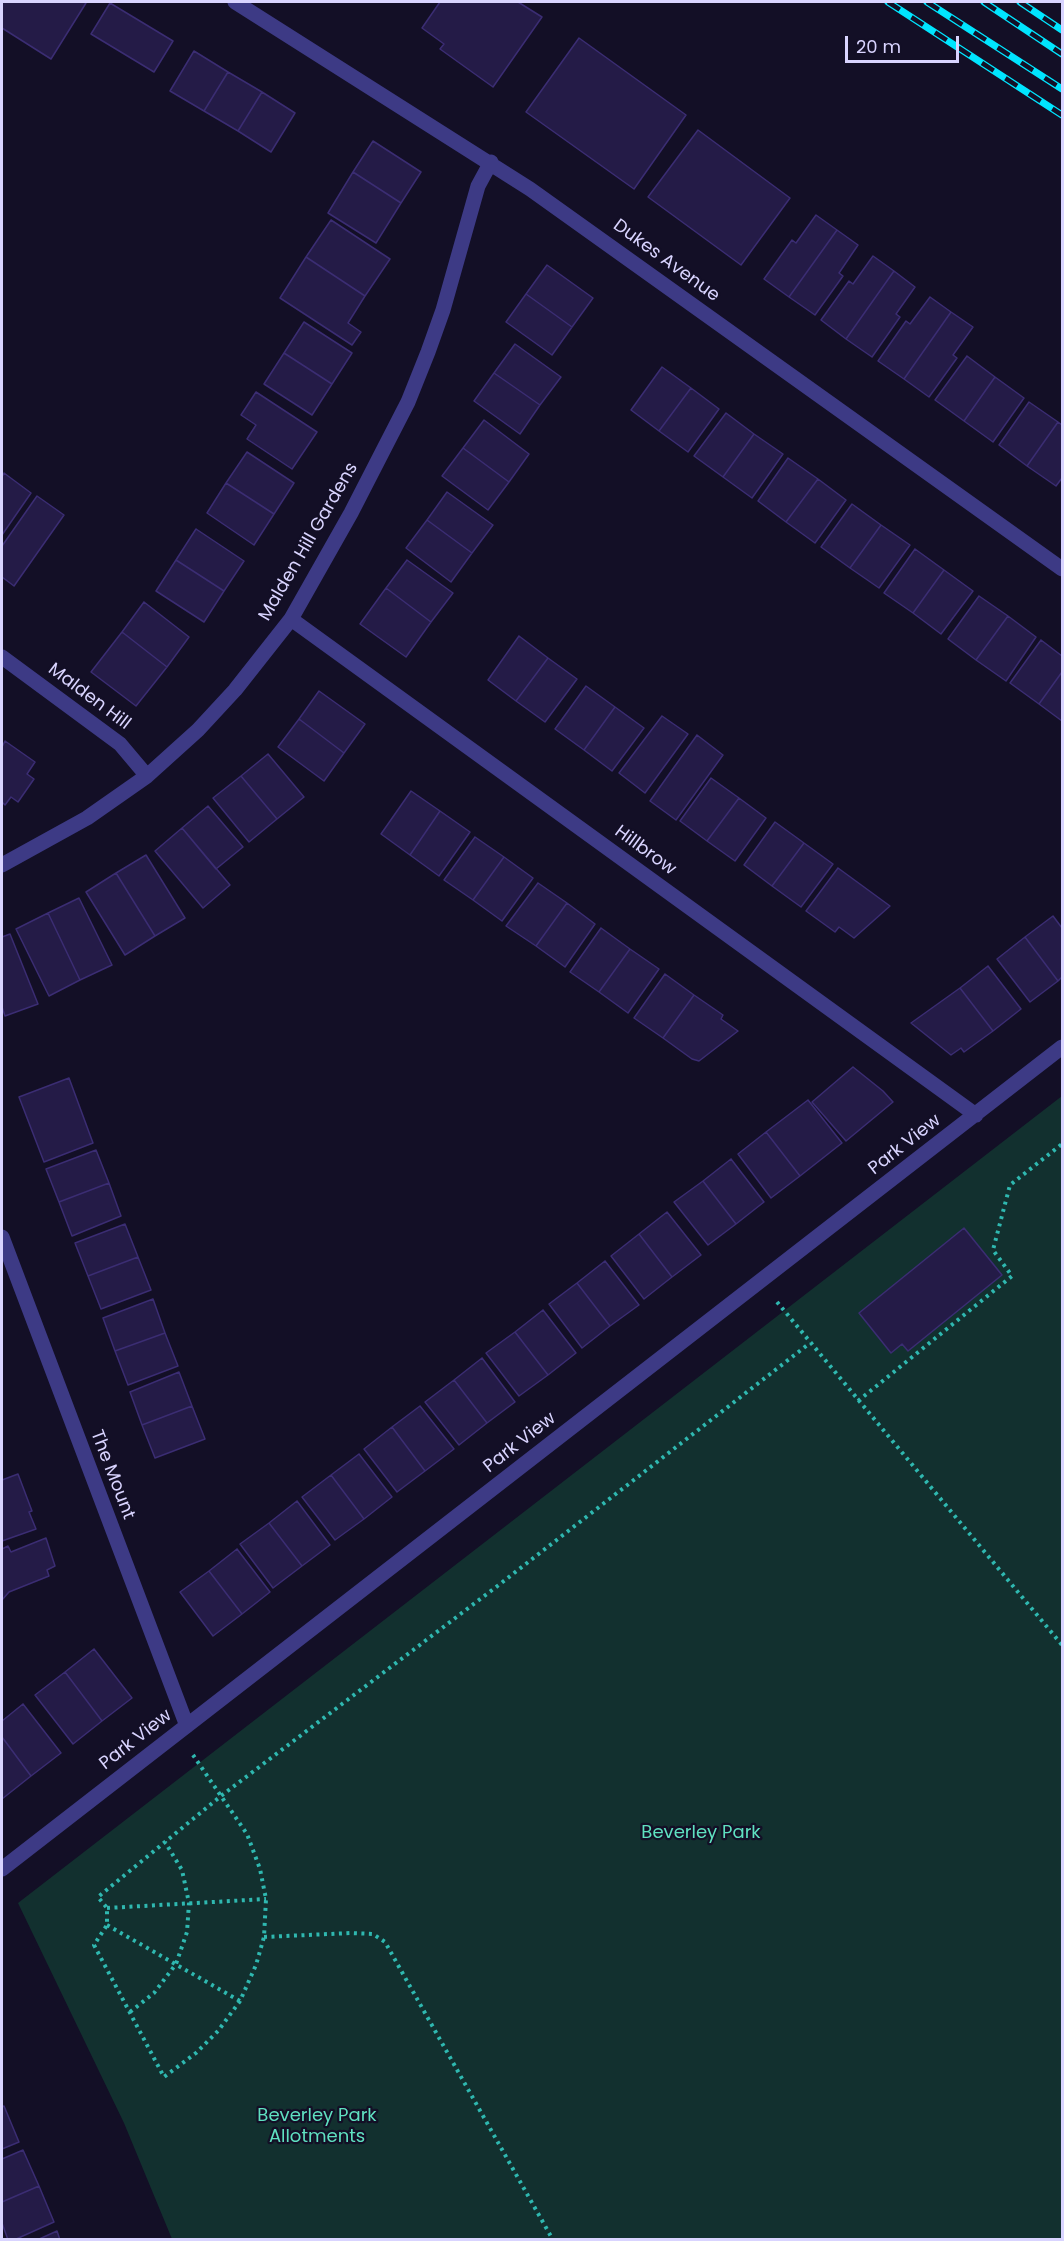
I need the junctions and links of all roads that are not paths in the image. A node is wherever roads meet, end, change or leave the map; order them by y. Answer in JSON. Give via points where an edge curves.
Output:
{"nodes":[{"id":1,"x":236,"y":2,"type":"edge"},
{"id":2,"x":491,"y":162,"type":"junction"},
{"id":3,"x":1062,"y":569,"type":"edge"},
{"id":4,"x":291,"y":619,"type":"junction"},
{"id":5,"x":2,"y":657,"type":"edge"},
{"id":6,"x":147,"y":776,"type":"junction"},
{"id":7,"x":2,"y":866,"type":"edge"},
{"id":8,"x":1062,"y":1047,"type":"edge"},
{"id":9,"x":975,"y":1115,"type":"junction"},
{"id":10,"x":2,"y":1237,"type":"edge"},
{"id":11,"x":182,"y":1729,"type":"junction"},
{"id":12,"x":2,"y":1869,"type":"edge"}],
"edges":[{"from":1,"to":2,"type":"street","name":"Dukes Avenue"},
{"from":2,"to":3,"type":"street","name":"Dukes Avenue"},
{"from":2,"to":4,"type":"street","name":"Malden Hill Gardens","via":[[478,186],[443,310],[408,402]]},
{"from":4,"to":6,"type":"street","name":"Malden Hill Gardens","via":[[235,690]]},
{"from":4,"to":9,"type":"street","name":"Hillbrow"},
{"from":5,"to":6,"type":"street","name":"Malden Hill","via":[[120,744]]},
{"from":6,"to":7,"type":"street","name":"Malden Hill Gardens","via":[[87,818]]},
{"from":8,"to":9,"type":"street","name":"Park View"},
{"from":9,"to":11,"type":"street","name":"Park View"},
{"from":10,"to":11,"type":"street","name":"The Mount"},
{"from":11,"to":12,"type":"street","name":"Park View"}]}
